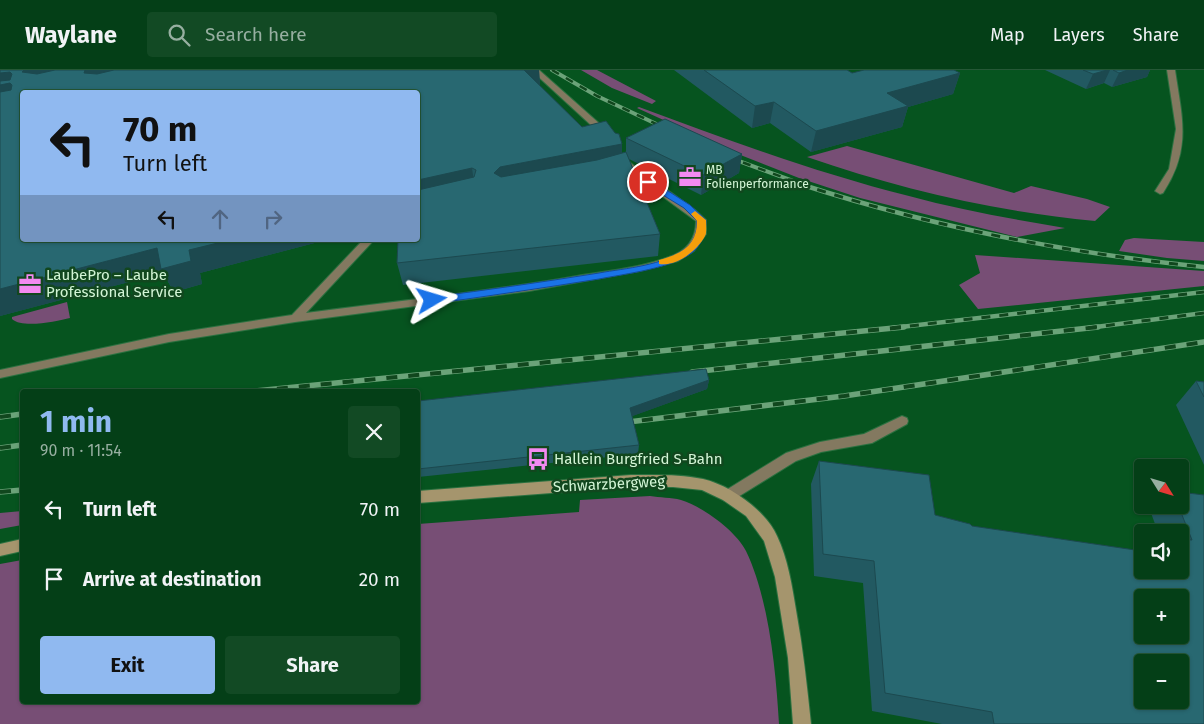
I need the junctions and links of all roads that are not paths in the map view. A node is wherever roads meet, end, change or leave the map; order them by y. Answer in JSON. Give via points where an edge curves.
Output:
{"nodes":[{"id":1,"x":535,"y":70,"type":"edge"},
{"id":2,"x":1171,"y":70,"type":"edge"},
{"id":3,"x":615,"y":143,"type":"edge"},
{"id":4,"x":626,"y":167,"type":"edge"},
{"id":5,"x":1160,"y":191,"type":"dead end"},
{"id":6,"x":368,"y":242,"type":"edge"},
{"id":7,"x":295,"y":318,"type":"junction"},
{"id":8,"x":0,"y":374,"type":"edge"},
{"id":9,"x":902,"y":421,"type":"dead end"},
{"id":10,"x":728,"y":496,"type":"junction"},
{"id":11,"x":420,"y":497,"type":"edge"},
{"id":12,"x":20,"y":545,"type":"edge"},
{"id":13,"x":0,"y":550,"type":"edge"},
{"id":14,"x":802,"y":724,"type":"edge"}],
"edges":[{"from":1,"to":3,"type":"street"},
{"from":2,"to":5,"type":"street","via":[[1180,129],[1173,170]]},
{"from":4,"to":7,"type":"street","via":[[687,206],[701,220],[701,234],[690,249],[674,259],[631,270],[529,288]]},
{"from":6,"to":7,"type":"street"},
{"from":7,"to":8,"type":"street","via":[[169,338]]},
{"from":9,"to":10,"type":"street","via":[[867,439],[820,447],[791,457]]},
{"from":10,"to":11,"type":"street","name":"Schwarzbergweg","via":[[704,485],[673,480],[631,480]]},
{"from":10,"to":14,"type":"street","name":"Schwarzbergweg","via":[[751,512],[771,538],[783,577],[796,658]]},
{"from":12,"to":13,"type":"street"}]}
